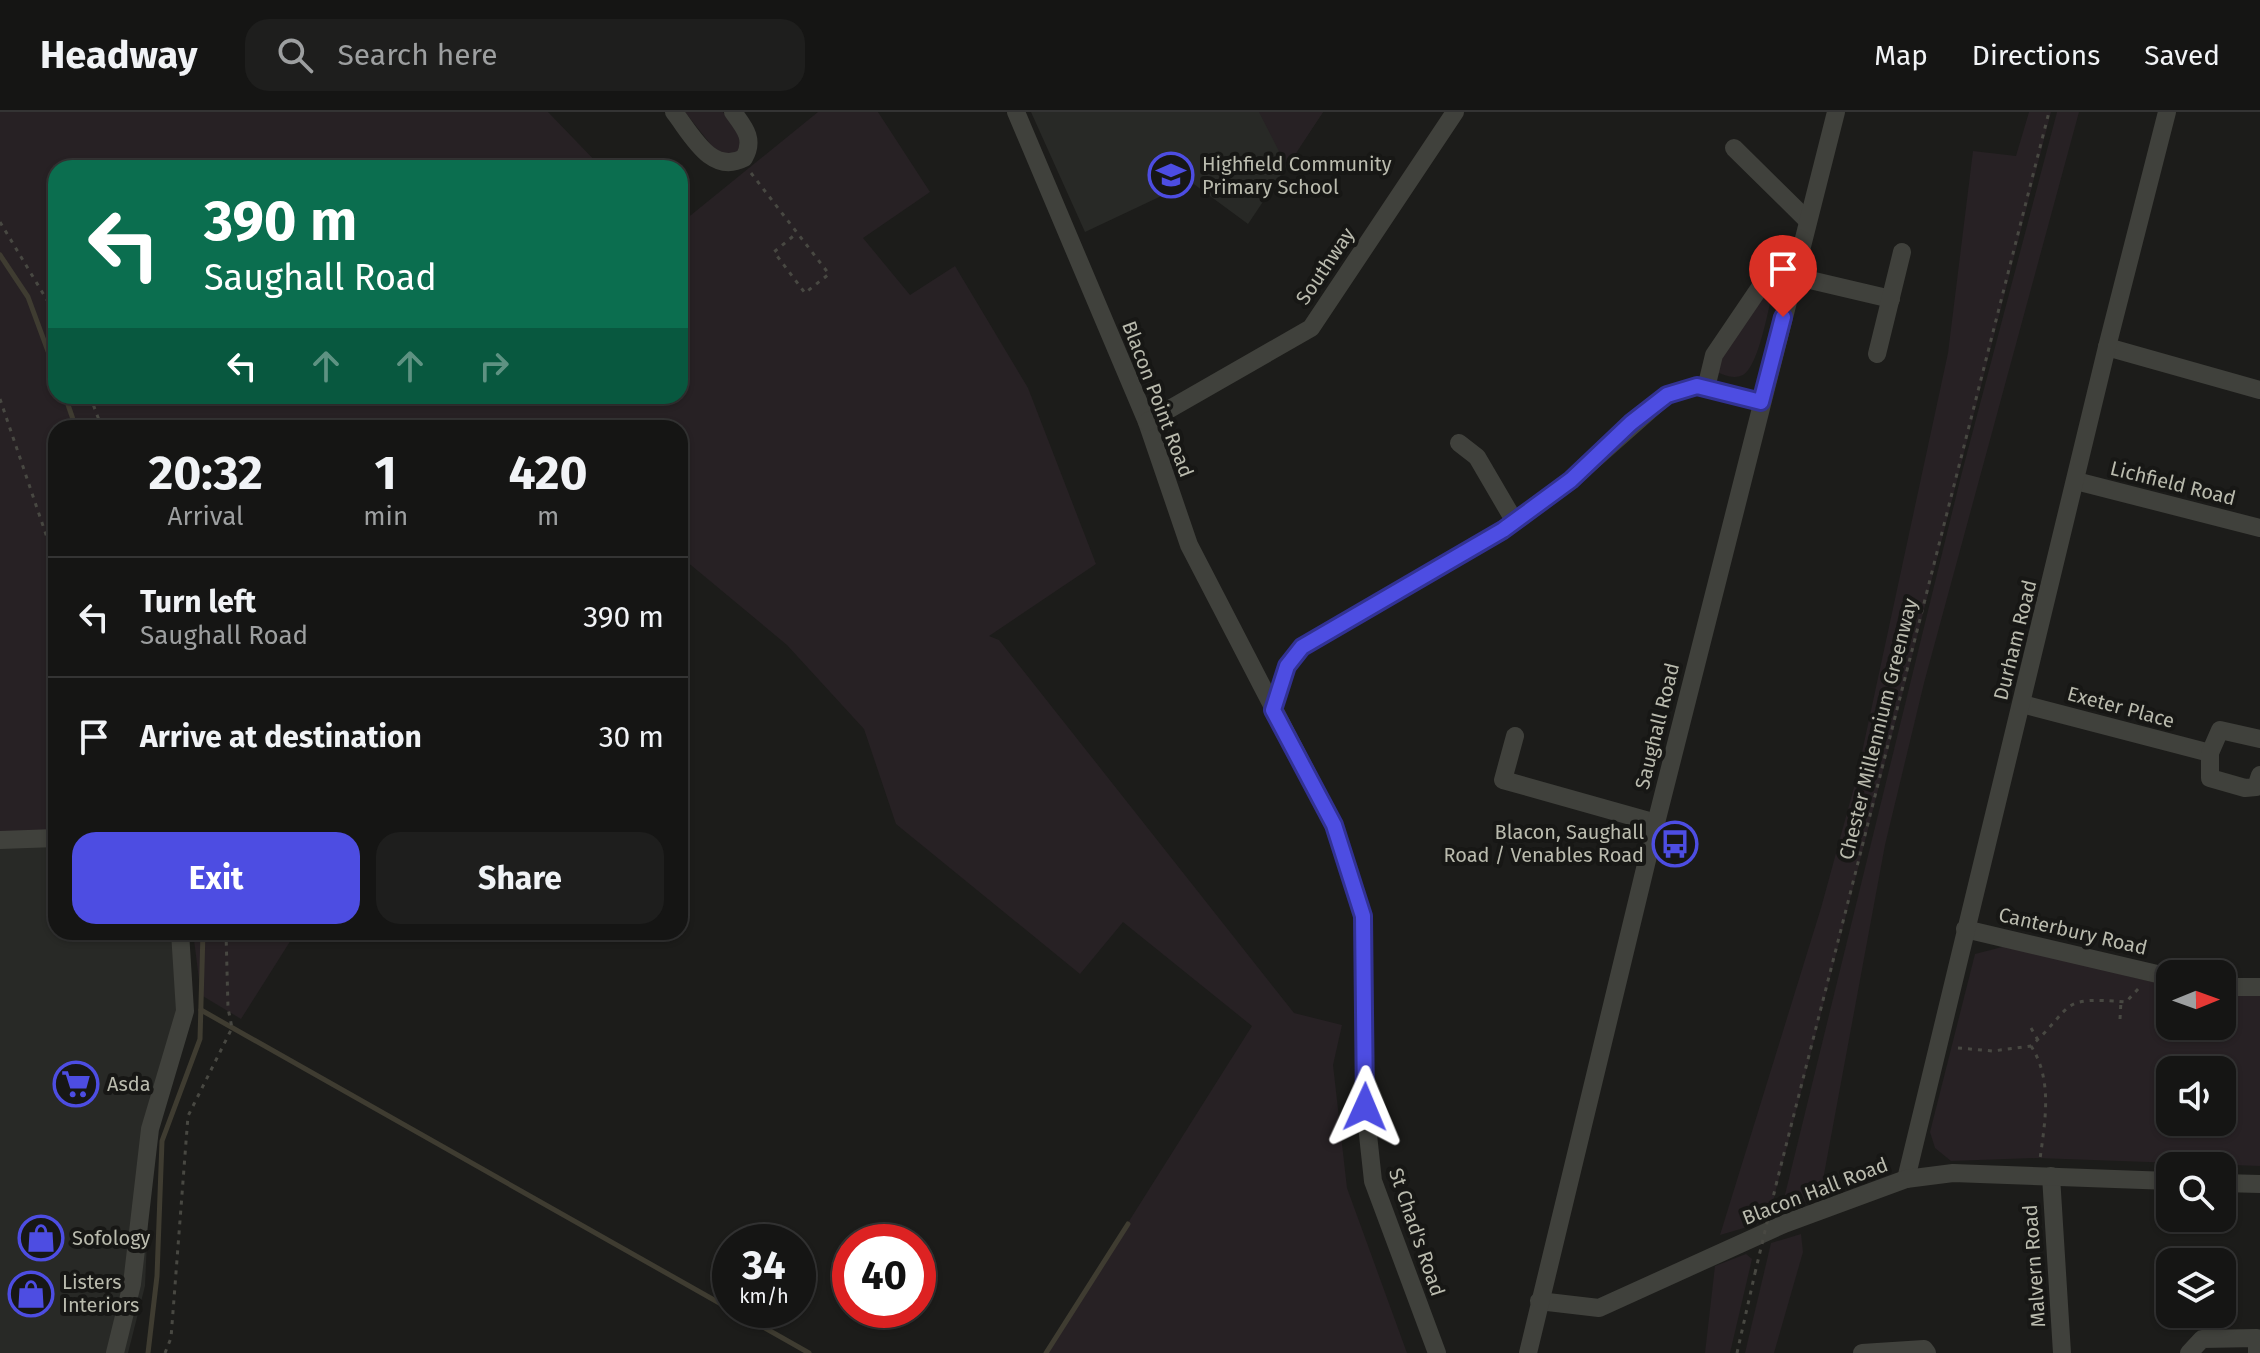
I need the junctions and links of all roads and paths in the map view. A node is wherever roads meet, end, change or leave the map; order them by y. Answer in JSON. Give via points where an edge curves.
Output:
{"nodes":[{"id":1,"x":674,"y":112,"type":"edge"},
{"id":2,"x":733,"y":112,"type":"edge"},
{"id":3,"x":1016,"y":112,"type":"edge"},
{"id":4,"x":1455,"y":112,"type":"edge"},
{"id":5,"x":1836,"y":112,"type":"edge"},
{"id":6,"x":2049,"y":112,"type":"edge"},
{"id":7,"x":2167,"y":112,"type":"edge"},
{"id":8,"x":1734,"y":148,"type":"dead end"},
{"id":9,"x":741,"y":160,"type":"junction"},
{"id":10,"x":1808,"y":221,"type":"junction"},
{"id":11,"x":0,"y":222,"type":"edge"},
{"id":12,"x":797,"y":233,"type":"junction"},
{"id":13,"x":1902,"y":252,"type":"dead end"},
{"id":14,"x":1794,"y":273,"type":"junction"},
{"id":15,"x":1891,"y":299,"type":"junction"},
{"id":16,"x":48,"y":302,"type":"edge"},
{"id":17,"x":2107,"y":347,"type":"junction"},
{"id":18,"x":1877,"y":354,"type":"dead end"},
{"id":19,"x":1706,"y":388,"type":"junction"},
{"id":20,"x":2260,"y":390,"type":"edge"},
{"id":21,"x":0,"y":399,"type":"edge"},
{"id":22,"x":1761,"y":402,"type":"junction"},
{"id":23,"x":1147,"y":422,"type":"junction"},
{"id":24,"x":1459,"y":443,"type":"dead end"},
{"id":25,"x":2076,"y":481,"type":"junction"},
{"id":26,"x":1515,"y":522,"type":"junction"},
{"id":27,"x":2260,"y":528,"type":"edge"},
{"id":28,"x":48,"y":540,"type":"edge"},
{"id":29,"x":1269,"y":704,"type":"junction"},
{"id":30,"x":2022,"y":704,"type":"junction"},
{"id":31,"x":1515,"y":736,"type":"dead end"},
{"id":32,"x":2260,"y":739,"type":"edge"},
{"id":33,"x":2210,"y":753,"type":"junction"},
{"id":34,"x":2260,"y":775,"type":"edge"},
{"id":35,"x":1656,"y":823,"type":"junction"},
{"id":36,"x":48,"y":838,"type":"edge"},
{"id":37,"x":0,"y":840,"type":"edge"},
{"id":38,"x":1965,"y":929,"type":"junction"},
{"id":39,"x":181,"y":940,"type":"edge"},
{"id":40,"x":226,"y":940,"type":"edge"},
{"id":41,"x":2145,"y":971,"type":"junction"},
{"id":42,"x":2156,"y":974,"type":"edge"},
{"id":43,"x":2236,"y":987,"type":"edge"},
{"id":44,"x":2260,"y":987,"type":"edge"},
{"id":45,"x":2121,"y":1001,"type":"junction"},
{"id":46,"x":2120,"y":1019,"type":"dead end"},
{"id":47,"x":2031,"y":1028,"type":"dead end"},
{"id":48,"x":2038,"y":1040,"type":"junction"},
{"id":49,"x":1938,"y":1045,"type":"junction"},
{"id":50,"x":2031,"y":1046,"type":"junction"},
{"id":51,"x":2044,"y":1176,"type":"junction"},
{"id":52,"x":1906,"y":1179,"type":"junction"},
{"id":53,"x":2156,"y":1180,"type":"edge"},
{"id":54,"x":2236,"y":1183,"type":"edge"},
{"id":55,"x":2260,"y":1184,"type":"edge"},
{"id":56,"x":1539,"y":1301,"type":"junction"},
{"id":57,"x":115,"y":1353,"type":"edge"},
{"id":58,"x":165,"y":1353,"type":"edge"},
{"id":59,"x":1437,"y":1353,"type":"edge"},
{"id":60,"x":1528,"y":1353,"type":"edge"},
{"id":61,"x":1737,"y":1353,"type":"edge"},
{"id":62,"x":1862,"y":1353,"type":"edge"},
{"id":63,"x":1927,"y":1353,"type":"edge"},
{"id":64,"x":2062,"y":1353,"type":"edge"},
{"id":65,"x":2189,"y":1353,"type":"edge"},
{"id":66,"x":2257,"y":1353,"type":"edge"}],
"edges":[{"from":1,"to":9,"type":"street","via":[[713,160]]},
{"from":2,"to":9,"type":"street","via":[[748,132],[750,149]]},
{"from":3,"to":23,"type":"street","name":"Blacon Point Road"},
{"from":4,"to":23,"type":"street","name":"Southway","via":[[1311,328]]},
{"from":5,"to":10,"type":"street","name":"Saughall Road"},
{"from":6,"to":61,"type":"path","name":"Chester Millennium Greenway","bridge":true},
{"from":7,"to":17,"type":"street","name":"Durham Road"},
{"from":8,"to":10,"type":"street"},
{"from":9,"to":12,"type":"path"},
{"from":10,"to":14,"type":"street","name":"Saughall Road"},
{"from":11,"to":16,"type":"path"},
{"from":12,"to":12,"type":"path","via":[[829,274],[805,293],[774,252]]},
{"from":13,"to":15,"type":"street"},
{"from":14,"to":15,"type":"street"},
{"from":14,"to":19,"type":"street","via":[[1773,268],[1714,355]]},
{"from":14,"to":22,"type":"street","name":"Saughall Road"},
{"from":15,"to":18,"type":"street"},
{"from":17,"to":20,"type":"street"},
{"from":17,"to":25,"type":"street","name":"Durham Road"},
{"from":19,"to":22,"type":"street"},
{"from":19,"to":26,"type":"street","via":[[1667,395]]},
{"from":21,"to":28,"type":"path"},
{"from":22,"to":35,"type":"street","name":"Saughall Road"},
{"from":23,"to":29,"type":"street","name":"Blacon Point Road","via":[[1189,545]]},
{"from":24,"to":26,"type":"street","via":[[1477,457]]},
{"from":25,"to":27,"type":"street","name":"Lichfield Road"},
{"from":25,"to":30,"type":"street","name":"Durham Road"},
{"from":26,"to":29,"type":"street","via":[[1302,647]]},
{"from":29,"to":59,"type":"street","name":"St Chad's Road","via":[[1334,825],[1363,916],[1365,1107],[1373,1181]]},
{"from":30,"to":33,"type":"street","name":"Exeter Place"},
{"from":30,"to":38,"type":"street","name":"Durham Road"},
{"from":31,"to":35,"type":"street","via":[[1503,780]]},
{"from":32,"to":33,"type":"street","via":[[2220,730]]},
{"from":33,"to":34,"type":"street","via":[[2210,778],[2245,788],[2256,787]]},
{"from":35,"to":56,"type":"street","name":"Saughall Road"},
{"from":36,"to":37,"type":"street"},
{"from":38,"to":41,"type":"street","name":"Canterbury Road"},
{"from":38,"to":49,"type":"street","name":"Durham Road"},
{"from":39,"to":57,"type":"street","via":[[185,1011],[150,1129],[132,1284]]},
{"from":40,"to":58,"type":"path","via":[[232,1028],[188,1116],[171,1338]]},
{"from":41,"to":42,"type":"street","name":"Canterbury Road"},
{"from":41,"to":45,"type":"path","via":[[2136,994]]},
{"from":43,"to":44,"type":"street"},
{"from":45,"to":46,"type":"path"},
{"from":45,"to":48,"type":"path","via":[[2079,1001],[2064,1008]]},
{"from":47,"to":48,"type":"path"},
{"from":48,"to":50,"type":"path"},
{"from":49,"to":50,"type":"path","via":[[1993,1051]]},
{"from":49,"to":52,"type":"street","name":"Durham Road"},
{"from":50,"to":51,"type":"path","via":[[2046,1089]]},
{"from":51,"to":52,"type":"street","name":"Blacon Hall Road","via":[[1953,1173]]},
{"from":51,"to":53,"type":"street","name":"Blacon Hall Road"},
{"from":51,"to":64,"type":"street","name":"Malvern Road"},
{"from":52,"to":56,"type":"street","name":"Blacon Hall Road","via":[[1784,1224],[1599,1308]]},
{"from":54,"to":55,"type":"street"},
{"from":56,"to":60,"type":"street","name":"Saughall Road"},
{"from":62,"to":63,"type":"street"},
{"from":65,"to":66,"type":"street","via":[[2202,1339],[2257,1338]]}]}
